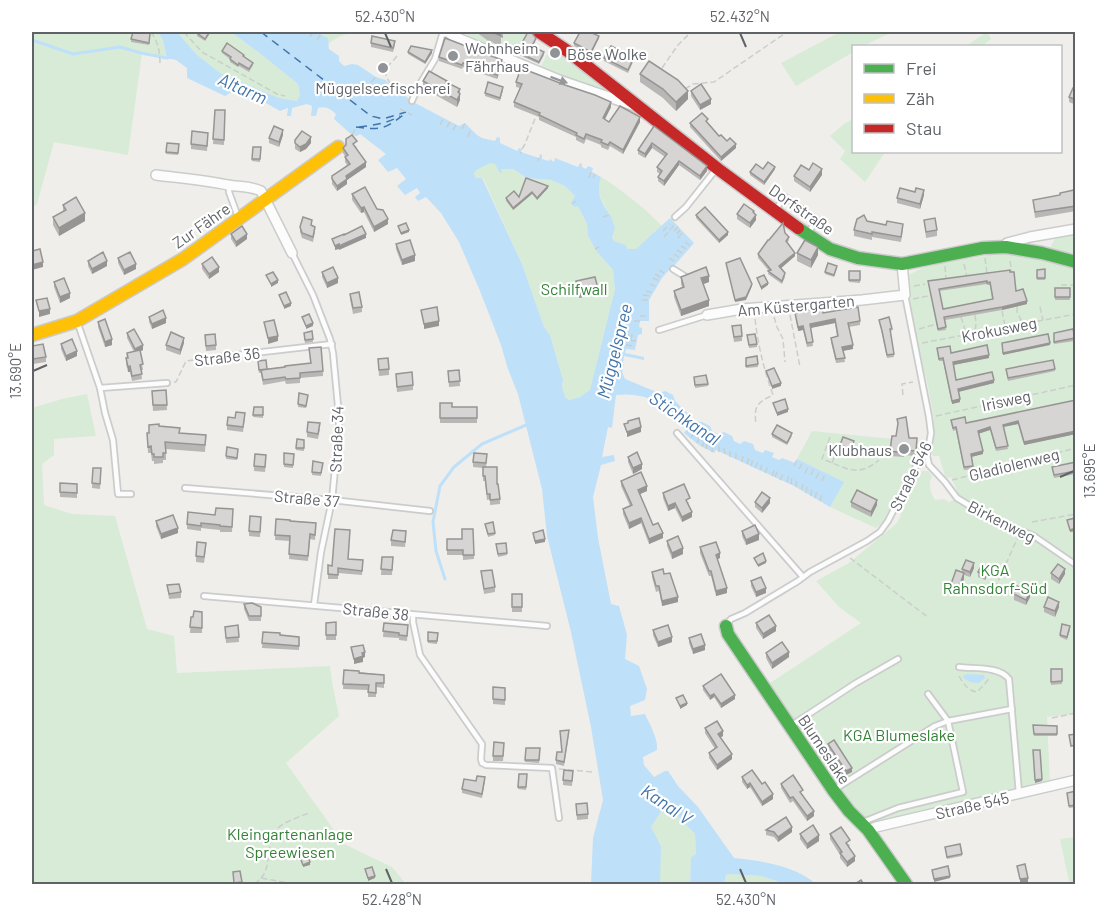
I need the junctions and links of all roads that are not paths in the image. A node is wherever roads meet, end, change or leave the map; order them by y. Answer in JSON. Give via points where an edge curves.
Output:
{"nodes":[{"id":1,"x":539,"y":32,"type":"edge"},
{"id":2,"x":446,"y":33,"type":"edge"},
{"id":3,"x":413,"y":99,"type":"road end"},
{"id":4,"x":640,"y":109,"type":"junction"},
{"id":5,"x":338,"y":147,"type":"dead end"},
{"id":6,"x":718,"y":169,"type":"junction"},
{"id":7,"x":156,"y":175,"type":"dead end"},
{"id":8,"x":229,"y":185,"type":"junction"},
{"id":9,"x":265,"y":200,"type":"junction"},
{"id":10,"x":775,"y":211,"type":"junction"},
{"id":11,"x":238,"y":219,"type":"junction"},
{"id":12,"x":675,"y":220,"type":"road end"},
{"id":13,"x":1076,"y":229,"type":"edge"},
{"id":14,"x":808,"y":235,"type":"junction"},
{"id":15,"x":1008,"y":252,"type":"junction"},
{"id":16,"x":292,"y":253,"type":"joint"},
{"id":17,"x":1076,"y":262,"type":"edge"},
{"id":18,"x":902,"y":264,"type":"junction"},
{"id":19,"x":673,"y":269,"type":"dead end"},
{"id":20,"x":686,"y":277,"type":"edge"},
{"id":21,"x":910,"y":297,"type":"junction"},
{"id":22,"x":707,"y":315,"type":"joint"},
{"id":23,"x":77,"y":321,"type":"junction"},
{"id":24,"x":660,"y":330,"type":"dead end"},
{"id":25,"x":32,"y":335,"type":"edge"},
{"id":26,"x":332,"y":344,"type":"junction"},
{"id":27,"x":220,"y":357,"type":"road end"},
{"id":28,"x":167,"y":383,"type":"road end"},
{"id":29,"x":100,"y":388,"type":"junction"},
{"id":30,"x":676,"y":432,"type":"dead end"},
{"id":31,"x":928,"y":444,"type":"junction"},
{"id":32,"x":917,"y":464,"type":"junction"},
{"id":33,"x":929,"y":465,"type":"junction"},
{"id":34,"x":185,"y":488,"type":"dead end"},
{"id":35,"x":131,"y":494,"type":"dead end"},
{"id":36,"x":332,"y":500,"type":"junction"},
{"id":37,"x":430,"y":511,"type":"dead end"},
{"id":38,"x":1076,"y":565,"type":"edge"},
{"id":39,"x":803,"y":577,"type":"junction"},
{"id":40,"x":204,"y":596,"type":"dead end"},
{"id":41,"x":314,"y":605,"type":"junction"},
{"id":42,"x":413,"y":615,"type":"junction"},
{"id":43,"x":547,"y":626,"type":"dead end"},
{"id":44,"x":726,"y":626,"type":"joint"},
{"id":45,"x":898,"y":659,"type":"dead end"},
{"id":46,"x":959,"y":667,"type":"road end"},
{"id":47,"x":928,"y":694,"type":"dead end"},
{"id":48,"x":1012,"y":709,"type":"junction"},
{"id":49,"x":948,"y":721,"type":"junction"},
{"id":50,"x":790,"y":727,"type":"junction"},
{"id":51,"x":1076,"y":780,"type":"edge"},
{"id":52,"x":832,"y":790,"type":"junction"},
{"id":53,"x":1019,"y":793,"type":"junction"},
{"id":54,"x":559,"y":818,"type":"dead end"},
{"id":55,"x":865,"y":827,"type":"junction"},
{"id":56,"x":906,"y":885,"type":"edge"}],
"edges":[{"from":1,"to":4,"type":"street","name":"Dorfstraße"},
{"from":2,"to":3,"type":"lane"},
{"from":2,"to":4,"type":"street","name":"Dorfstraße","one_way":true},
{"from":4,"to":6,"type":"street","name":"Dorfstraße"},
{"from":5,"to":9,"type":"street","name":"Zur Fähre"},
{"from":6,"to":10,"type":"street","name":"Dorfstraße"},
{"from":6,"to":12,"type":"lane"},
{"from":7,"to":8,"type":"street"},
{"from":8,"to":9,"type":"street","via":[[254,188],[261,191]]},
{"from":8,"to":11,"type":"lane"},
{"from":9,"to":11,"type":"street","name":"Zur Fähre"},
{"from":9,"to":16,"type":"street"},
{"from":10,"to":14,"type":"street","name":"Dorfstraße"},
{"from":10,"to":14,"type":"lane","via":[[785,197],[816,219]]},
{"from":11,"to":23,"type":"street","name":"Zur Fähre","via":[[183,259]]},
{"from":13,"to":15,"type":"street","name":"Dorfstraße","via":[[1007,243]]},
{"from":14,"to":18,"type":"street","name":"Dorfstraße","via":[[844,254]]},
{"from":15,"to":17,"type":"street","name":"Dorfstraße","via":[[1039,251]]},
{"from":15,"to":18,"type":"street","name":"Dorfstraße","via":[[983,248]]},
{"from":16,"to":26,"type":"lane","name":"Straße 34"},
{"from":18,"to":21,"type":"street"},
{"from":19,"to":20,"type":"lane"},
{"from":21,"to":22,"type":"street","name":"Am Küstergarten"},
{"from":21,"to":31,"type":"lane","name":"Straße 546","via":[[931,433]]},
{"from":22,"to":24,"type":"lane","name":"Am Küstergarten"},
{"from":23,"to":25,"type":"street","name":"Zur Fähre"},
{"from":23,"to":29,"type":"lane"},
{"from":26,"to":27,"type":"lane","name":"Straße 36"},
{"from":26,"to":36,"type":"lane","name":"Straße 34","via":[[339,426]]},
{"from":28,"to":29,"type":"lane"},
{"from":29,"to":35,"type":"lane","via":[[113,440],[118,494]]},
{"from":30,"to":39,"type":"lane"},
{"from":31,"to":32,"type":"lane","name":"Straße 546"},
{"from":31,"to":33,"type":"lane"},
{"from":32,"to":33,"type":"lane"},
{"from":32,"to":39,"type":"lane","name":"Straße 546","via":[[879,532]]},
{"from":33,"to":38,"type":"lane","name":"Birkenweg","via":[[957,498],[990,518],[1034,536]]},
{"from":34,"to":36,"type":"lane","name":"Straße 37"},
{"from":36,"to":37,"type":"lane","name":"Straße 37"},
{"from":36,"to":41,"type":"lane","name":"Straße 34"},
{"from":39,"to":44,"type":"lane","name":"Straße 546","via":[[731,619]]},
{"from":40,"to":41,"type":"lane","name":"Straße 38"},
{"from":41,"to":42,"type":"lane","name":"Straße 38"},
{"from":42,"to":43,"type":"lane","name":"Straße 38"},
{"from":42,"to":54,"type":"lane","via":[[420,655],[482,744],[482,763],[552,768]]},
{"from":44,"to":50,"type":"street","name":"Blumeslake"},
{"from":45,"to":50,"type":"lane"},
{"from":46,"to":48,"type":"lane","via":[[1005,674]]},
{"from":47,"to":49,"type":"lane"},
{"from":48,"to":49,"type":"lane"},
{"from":48,"to":53,"type":"lane"},
{"from":49,"to":52,"type":"lane"},
{"from":49,"to":55,"type":"lane","via":[[963,792],[898,808]]},
{"from":50,"to":52,"type":"street","name":"Blumeslake"},
{"from":51,"to":53,"type":"street","name":"Straße 545"},
{"from":52,"to":55,"type":"street","name":"Blumeslake"},
{"from":53,"to":55,"type":"street","name":"Straße 545"},
{"from":55,"to":56,"type":"street","name":"Blumeslake"}]}
